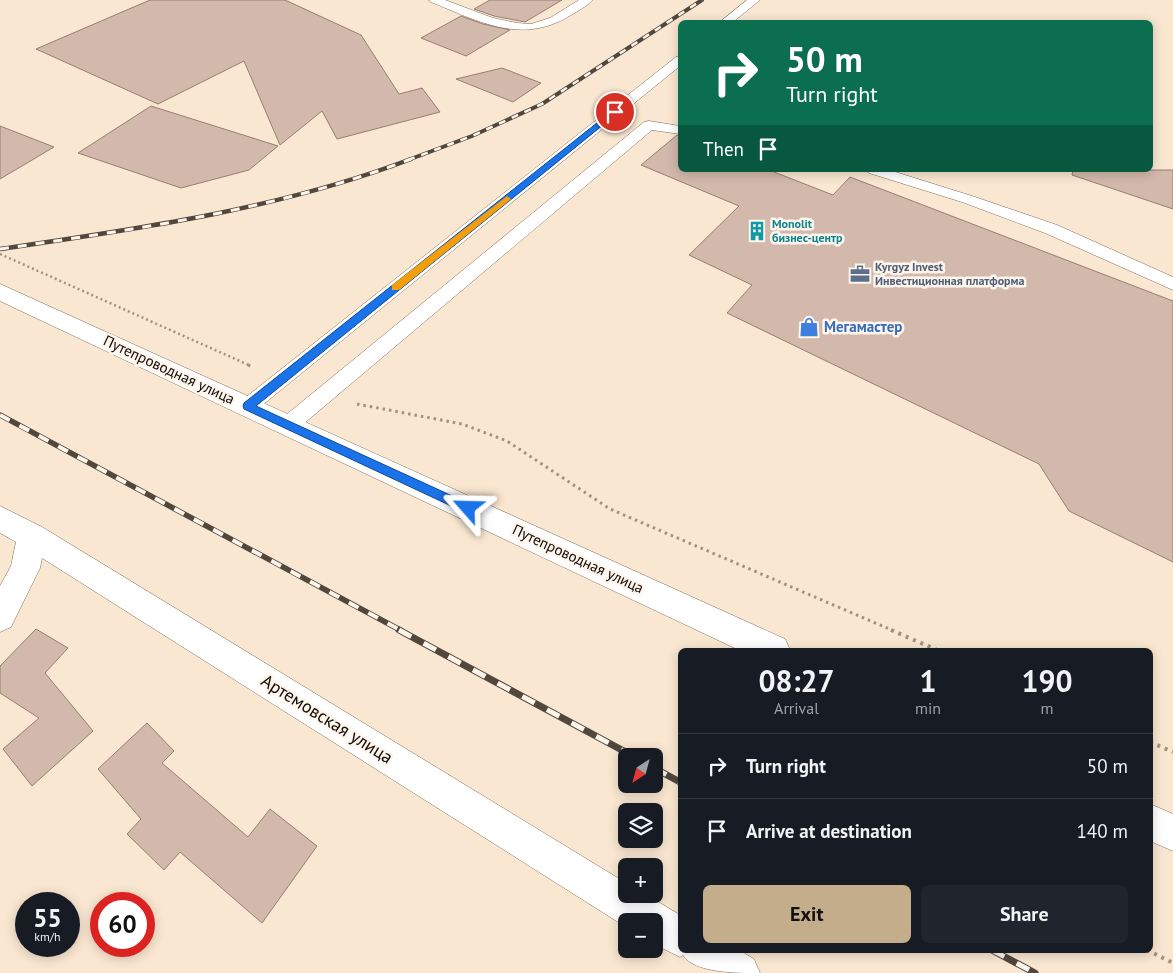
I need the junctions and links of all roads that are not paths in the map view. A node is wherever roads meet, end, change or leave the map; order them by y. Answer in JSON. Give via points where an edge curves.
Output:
{"nodes":[{"id":1,"x":435,"y":0,"type":"edge"},
{"id":2,"x":586,"y":0,"type":"edge"},
{"id":3,"x":754,"y":0,"type":"edge"},
{"id":4,"x":729,"y":20,"type":"edge"},
{"id":5,"x":678,"y":62,"type":"edge"},
{"id":6,"x":678,"y":130,"type":"edge"},
{"id":7,"x":880,"y":172,"type":"edge"},
{"id":8,"x":1173,"y":284,"type":"edge"},
{"id":9,"x":0,"y":292,"type":"edge"},
{"id":10,"x":248,"y":406,"type":"junction"},
{"id":11,"x":288,"y":425,"type":"junction"},
{"id":12,"x":0,"y":518,"type":"edge"},
{"id":13,"x":32,"y":536,"type":"junction"},
{"id":14,"x":0,"y":617,"type":"edge"},
{"id":15,"x":770,"y":648,"type":"edge"},
{"id":16,"x":1153,"y":823,"type":"edge"},
{"id":17,"x":1173,"y":833,"type":"edge"},
{"id":18,"x":639,"y":913,"type":"edge"},
{"id":19,"x":663,"y":928,"type":"edge"},
{"id":20,"x":678,"y":936,"type":"edge"},
{"id":21,"x":706,"y":953,"type":"edge"},
{"id":22,"x":740,"y":973,"type":"edge"}],
"edges":[{"from":1,"to":2,"type":"lane","via":[[495,22],[524,28],[544,25]]},
{"from":3,"to":4,"type":"lane"},
{"from":5,"to":10,"type":"lane"},
{"from":6,"to":11,"type":"lane","via":[[649,125]]},
{"from":7,"to":8,"type":"lane","via":[[1050,229]]},
{"from":9,"to":10,"type":"main road","name":"Путепроводная улица"},
{"from":10,"to":11,"type":"main road","name":"Путепроводная улица"},
{"from":11,"to":15,"type":"main road","name":"Путепроводная улица"},
{"from":12,"to":13,"type":"main road","name":"Артемовская улица"},
{"from":13,"to":14,"type":"main road","via":[[24,568]]},
{"from":13,"to":18,"type":"main road","name":"Артемовская улица"},
{"from":16,"to":17,"type":"main road"},
{"from":19,"to":20,"type":"main road","name":"Артемовская улица"},
{"from":21,"to":22,"type":"main road"}]}
